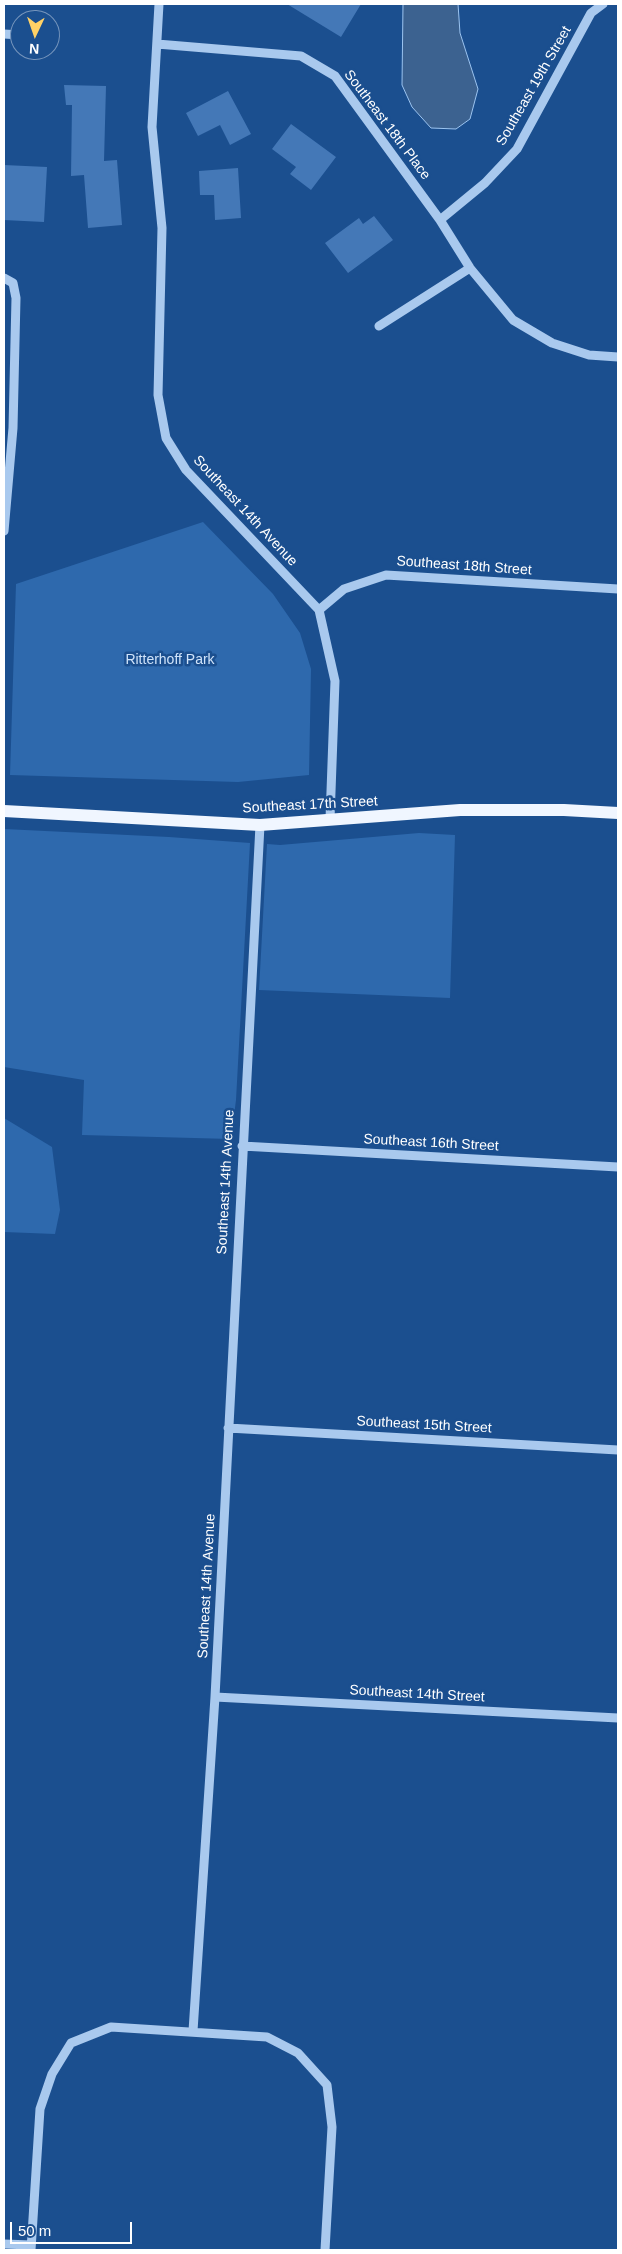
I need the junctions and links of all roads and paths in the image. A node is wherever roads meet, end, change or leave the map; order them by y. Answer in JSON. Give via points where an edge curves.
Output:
{"nodes":[{"id":1,"x":158,"y":4,"type":"edge"},
{"id":2,"x":603,"y":4,"type":"edge"},
{"id":3,"x":157,"y":44,"type":"junction"},
{"id":4,"x":440,"y":220,"type":"junction"},
{"id":5,"x":470,"y":268,"type":"junction"},
{"id":6,"x":4,"y":278,"type":"edge"},
{"id":7,"x":379,"y":326,"type":"dead end"},
{"id":8,"x":618,"y":357,"type":"edge"},
{"id":9,"x":4,"y":531,"type":"edge"},
{"id":10,"x":618,"y":590,"type":"edge"},
{"id":11,"x":319,"y":610,"type":"junction"},
{"id":12,"x":4,"y":811,"type":"edge"},
{"id":13,"x":618,"y":813,"type":"edge"},
{"id":14,"x":330,"y":819,"type":"junction"},
{"id":15,"x":260,"y":825,"type":"junction"},
{"id":16,"x":242,"y":1146,"type":"junction"},
{"id":17,"x":618,"y":1167,"type":"edge"},
{"id":18,"x":228,"y":1428,"type":"junction"},
{"id":19,"x":618,"y":1450,"type":"edge"},
{"id":20,"x":215,"y":1697,"type":"junction"},
{"id":21,"x":618,"y":1718,"type":"edge"},
{"id":22,"x":193,"y":2031,"type":"junction"},
{"id":23,"x":4,"y":2244,"type":"edge"},
{"id":24,"x":31,"y":2247,"type":"edge"},
{"id":25,"x":325,"y":2250,"type":"edge"}],
"edges":[{"from":1,"to":3,"type":"street","name":"Southeast 14th Avenue"},
{"from":2,"to":4,"type":"street","name":"Southeast 19th Street","via":[[591,13],[517,149],[485,183]]},
{"from":3,"to":4,"type":"street","name":"Southeast 18th Place","via":[[301,56],[335,76]]},
{"from":3,"to":11,"type":"street","name":"Southeast 14th Avenue","via":[[152,127],[162,228],[158,394],[166,438],[186,470]]},
{"from":4,"to":5,"type":"street","name":"Southeast 18th Place"},
{"from":5,"to":7,"type":"street"},
{"from":5,"to":8,"type":"street","name":"Southeast 18th Place","via":[[512,320],[552,343],[589,355]]},
{"from":6,"to":9,"type":"street","via":[[13,283],[16,298],[13,428]]},
{"from":10,"to":11,"type":"street","name":"Southeast 18th Street","via":[[386,575],[344,589]]},
{"from":11,"to":14,"type":"street","via":[[335,681]]},
{"from":12,"to":15,"type":"main road","name":"Southeast 17th Street"},
{"from":13,"to":14,"type":"main road","name":"Southeast 17th Street","via":[[460,810]]},
{"from":14,"to":15,"type":"main road","name":"Southeast 17th Street"},
{"from":15,"to":16,"type":"street","name":"Southeast 14th Avenue"},
{"from":16,"to":17,"type":"street","name":"Southeast 16th Street"},
{"from":16,"to":18,"type":"street","name":"Southeast 14th Avenue"},
{"from":18,"to":19,"type":"street","name":"Southeast 15th Street"},
{"from":18,"to":20,"type":"street","name":"Southeast 14th Avenue"},
{"from":20,"to":21,"type":"street","name":"Southeast 14th Street"},
{"from":20,"to":22,"type":"street","name":"Southeast 14th Avenue"},
{"from":22,"to":24,"type":"street","via":[[111,2027],[71,2043],[52,2074],[40,2109]]},
{"from":22,"to":25,"type":"street","via":[[267,2037],[298,2053],[327,2085],[332,2126]]},
{"from":23,"to":24,"type":"street"}]}
